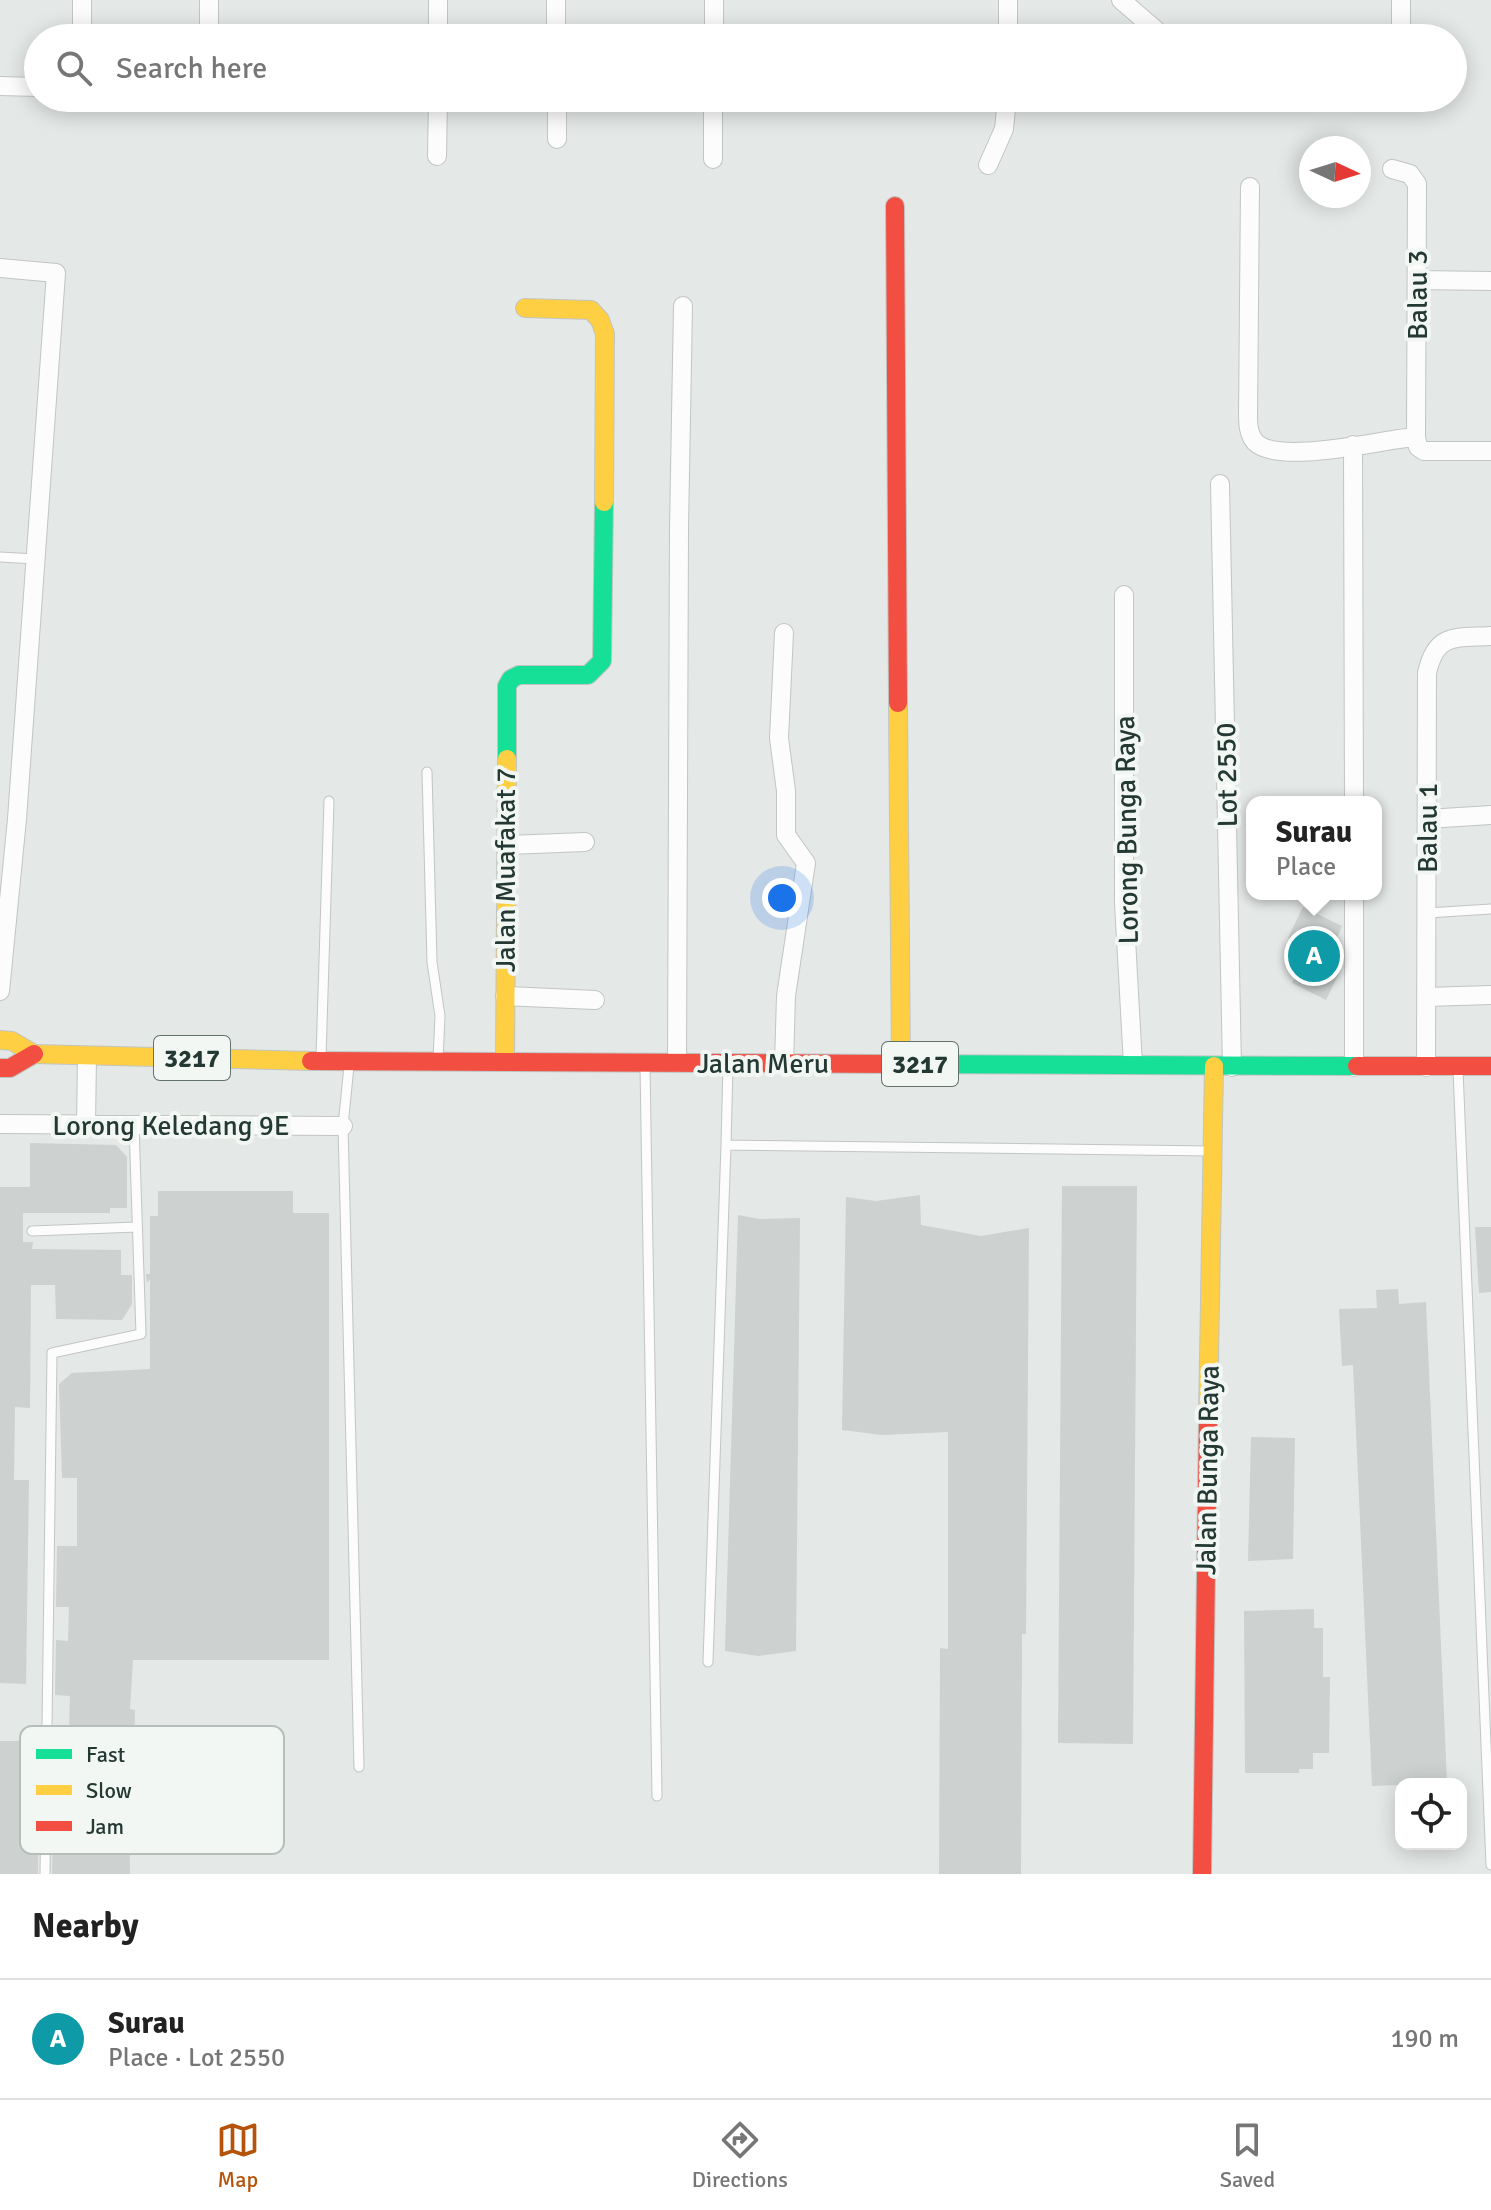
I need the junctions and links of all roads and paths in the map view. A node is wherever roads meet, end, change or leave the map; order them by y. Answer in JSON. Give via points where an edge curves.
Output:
{"nodes":[{"id":1,"x":82,"y":0,"type":"edge"},
{"id":2,"x":209,"y":0,"type":"edge"},
{"id":3,"x":438,"y":0,"type":"edge"},
{"id":4,"x":556,"y":0,"type":"edge"},
{"id":5,"x":714,"y":0,"type":"edge"},
{"id":6,"x":1008,"y":0,"type":"edge"},
{"id":7,"x":1121,"y":0,"type":"edge"},
{"id":8,"x":1401,"y":0,"type":"edge"},
{"id":9,"x":82,"y":24,"type":"edge"},
{"id":10,"x":209,"y":24,"type":"edge"},
{"id":11,"x":438,"y":24,"type":"edge"},
{"id":12,"x":556,"y":24,"type":"edge"},
{"id":13,"x":714,"y":24,"type":"edge"},
{"id":14,"x":1008,"y":24,"type":"edge"},
{"id":15,"x":1149,"y":24,"type":"edge"},
{"id":16,"x":1401,"y":24,"type":"edge"},
{"id":17,"x":0,"y":86,"type":"edge"},
{"id":18,"x":24,"y":87,"type":"edge"},
{"id":19,"x":438,"y":112,"type":"edge"},
{"id":20,"x":557,"y":112,"type":"edge"},
{"id":21,"x":713,"y":112,"type":"edge"},
{"id":22,"x":1006,"y":112,"type":"edge"},
{"id":23,"x":557,"y":139,"type":"dead end"},
{"id":24,"x":437,"y":156,"type":"dead end"},
{"id":25,"x":713,"y":159,"type":"dead end"},
{"id":26,"x":988,"y":165,"type":"dead end"},
{"id":27,"x":1392,"y":169,"type":"dead end"},
{"id":28,"x":1250,"y":187,"type":"dead end"},
{"id":29,"x":895,"y":206,"type":"dead end"},
{"id":30,"x":0,"y":268,"type":"edge"},
{"id":31,"x":1418,"y":280,"type":"junction"},
{"id":32,"x":1491,"y":281,"type":"edge"},
{"id":33,"x":683,"y":306,"type":"dead end"},
{"id":34,"x":525,"y":308,"type":"dead end"},
{"id":35,"x":1416,"y":437,"type":"junction"},
{"id":36,"x":1353,"y":445,"type":"junction"},
{"id":37,"x":1491,"y":451,"type":"edge"},
{"id":38,"x":1220,"y":484,"type":"dead end"},
{"id":39,"x":0,"y":557,"type":"edge"},
{"id":40,"x":35,"y":559,"type":"junction"},
{"id":41,"x":1124,"y":595,"type":"dead end"},
{"id":42,"x":784,"y":633,"type":"dead end"},
{"id":43,"x":1491,"y":636,"type":"edge"},
{"id":44,"x":427,"y":772,"type":"dead end"},
{"id":45,"x":1354,"y":796,"type":"edge"},
{"id":46,"x":329,"y":801,"type":"dead end"},
{"id":47,"x":1491,"y":815,"type":"edge"},
{"id":48,"x":9,"y":819,"type":"edge"},
{"id":49,"x":1427,"y":819,"type":"junction"},
{"id":50,"x":585,"y":842,"type":"dead end"},
{"id":51,"x":505,"y":845,"type":"junction"},
{"id":52,"x":1354,"y":900,"type":"edge"},
{"id":53,"x":1491,"y":909,"type":"edge"},
{"id":54,"x":1427,"y":913,"type":"junction"},
{"id":55,"x":0,"y":984,"type":"edge"},
{"id":56,"x":0,"y":991,"type":"edge"},
{"id":57,"x":1491,"y":995,"type":"edge"},
{"id":58,"x":505,"y":996,"type":"junction"},
{"id":59,"x":1426,"y":997,"type":"junction"},
{"id":60,"x":595,"y":1000,"type":"dead end"},
{"id":61,"x":0,"y":1040,"type":"edge"},
{"id":62,"x":34,"y":1054,"type":"junction"},
{"id":63,"x":87,"y":1056,"type":"junction"},
{"id":64,"x":321,"y":1060,"type":"junction"},
{"id":65,"x":350,"y":1062,"type":"junction"},
{"id":66,"x":438,"y":1062,"type":"junction"},
{"id":67,"x":505,"y":1062,"type":"junction"},
{"id":68,"x":645,"y":1063,"type":"junction"},
{"id":69,"x":677,"y":1063,"type":"junction"},
{"id":70,"x":728,"y":1063,"type":"junction"},
{"id":71,"x":784,"y":1064,"type":"junction"},
{"id":72,"x":901,"y":1064,"type":"junction"},
{"id":73,"x":1133,"y":1065,"type":"junction"},
{"id":74,"x":1223,"y":1066,"type":"junction"},
{"id":75,"x":1491,"y":1066,"type":"edge"},
{"id":76,"x":1354,"y":1067,"type":"junction"},
{"id":77,"x":1426,"y":1067,"type":"junction"},
{"id":78,"x":1458,"y":1067,"type":"junction"},
{"id":79,"x":0,"y":1068,"type":"edge"},
{"id":80,"x":0,"y":1124,"type":"edge"},
{"id":81,"x":86,"y":1125,"type":"junction"},
{"id":82,"x":134,"y":1125,"type":"junction"},
{"id":83,"x":343,"y":1126,"type":"junction"},
{"id":84,"x":726,"y":1145,"type":"junction"},
{"id":85,"x":1211,"y":1151,"type":"junction"},
{"id":86,"x":137,"y":1227,"type":"junction"},
{"id":87,"x":32,"y":1231,"type":"dead end"},
{"id":88,"x":708,"y":1662,"type":"dead end"},
{"id":89,"x":47,"y":1726,"type":"edge"},
{"id":90,"x":359,"y":1767,"type":"dead end"},
{"id":91,"x":657,"y":1796,"type":"dead end"},
{"id":92,"x":45,"y":1854,"type":"edge"},
{"id":93,"x":1491,"y":1865,"type":"edge"},
{"id":94,"x":45,"y":1874,"type":"edge"},
{"id":95,"x":1202,"y":1874,"type":"edge"}],
"edges":[{"from":1,"to":9,"type":"street"},
{"from":2,"to":10,"type":"street"},
{"from":3,"to":11,"type":"street"},
{"from":4,"to":12,"type":"street"},
{"from":5,"to":13,"type":"street"},
{"from":6,"to":14,"type":"street"},
{"from":7,"to":15,"type":"street"},
{"from":8,"to":16,"type":"street"},
{"from":17,"to":18,"type":"street"},
{"from":19,"to":24,"type":"street"},
{"from":20,"to":23,"type":"street"},
{"from":21,"to":25,"type":"street"},
{"from":22,"to":26,"type":"street"},
{"from":27,"to":31,"type":"street","name":"Balau 3","via":[[1410,174],[1417,184]]},
{"from":28,"to":36,"type":"street","via":[[1248,429],[1259,445],[1275,450],[1321,452]]},
{"from":29,"to":72,"type":"street"},
{"from":30,"to":40,"type":"street","via":[[56,273]]},
{"from":31,"to":32,"type":"street"},
{"from":31,"to":35,"type":"street","name":"Balau 3"},
{"from":33,"to":69,"type":"street"},
{"from":34,"to":51,"type":"street","name":"Jalan Muafakat 7","via":[[591,310],[605,334],[604,647],[602,661],[588,675],[511,679],[506,699]]},
{"from":35,"to":36,"type":"street"},
{"from":35,"to":37,"type":"street","via":[[1424,451]]},
{"from":36,"to":45,"type":"street"},
{"from":38,"to":74,"type":"street","name":"Lot 2550"},
{"from":39,"to":40,"type":"lane"},
{"from":40,"to":48,"type":"street"},
{"from":41,"to":73,"type":"street","name":"Lorong Bunga Raya","via":[[1124,903]]},
{"from":42,"to":71,"type":"street","via":[[779,738],[786,835],[806,863],[786,996]]},
{"from":43,"to":49,"type":"street","name":"Balau 1","via":[[1451,638],[1431,657]]},
{"from":44,"to":66,"type":"lane"},
{"from":46,"to":64,"type":"lane"},
{"from":47,"to":49,"type":"street"},
{"from":48,"to":55,"type":"street"},
{"from":49,"to":54,"type":"street","name":"Balau 1"},
{"from":50,"to":51,"type":"street"},
{"from":51,"to":58,"type":"street","name":"Jalan Muafakat 7"},
{"from":52,"to":76,"type":"street"},
{"from":53,"to":54,"type":"lane"},
{"from":54,"to":59,"type":"street","name":"Balau 1"},
{"from":55,"to":56,"type":"street"},
{"from":57,"to":59,"type":"street"},
{"from":58,"to":60,"type":"street"},
{"from":58,"to":67,"type":"street","name":"Jalan Muafakat 7"},
{"from":59,"to":77,"type":"street","name":"Balau 1"},
{"from":61,"to":62,"type":"street","name":"Jalan Meru","number":"3217"},
{"from":62,"to":63,"type":"street","name":"Jalan Meru","number":"3217"},
{"from":62,"to":79,"type":"street","name":"Jalan Meru","number":"3217"},
{"from":63,"to":64,"type":"street","name":"Jalan Meru","number":"3217"},
{"from":63,"to":81,"type":"street"},
{"from":64,"to":65,"type":"street","name":"Jalan Meru","number":"3217"},
{"from":65,"to":66,"type":"street","name":"Jalan Meru","number":"3217"},
{"from":65,"to":83,"type":"lane"},
{"from":66,"to":67,"type":"street","name":"Jalan Meru","number":"3217"},
{"from":67,"to":68,"type":"street","name":"Jalan Meru","number":"3217"},
{"from":68,"to":69,"type":"street","name":"Jalan Meru","number":"3217"},
{"from":68,"to":91,"type":"lane"},
{"from":69,"to":70,"type":"street","name":"Jalan Meru","number":"3217"},
{"from":70,"to":71,"type":"street","name":"Jalan Meru","number":"3217"},
{"from":70,"to":84,"type":"lane"},
{"from":71,"to":72,"type":"street","name":"Jalan Meru","number":"3217"},
{"from":72,"to":73,"type":"street","name":"Jalan Meru","number":"3217"},
{"from":73,"to":74,"type":"street","name":"Jalan Meru","number":"3217"},
{"from":74,"to":76,"type":"street","name":"Jalan Meru","number":"3217"},
{"from":74,"to":85,"type":"street","name":"Jalan Bunga Raya"},
{"from":75,"to":78,"type":"street","name":"Jalan Meru","number":"3217"},
{"from":76,"to":77,"type":"street","name":"Jalan Meru","number":"3217"},
{"from":77,"to":78,"type":"street","name":"Jalan Meru","number":"3217"},
{"from":78,"to":93,"type":"lane"},
{"from":80,"to":81,"type":"street","name":"Lorong Keledang 9E"},
{"from":81,"to":82,"type":"street","name":"Lorong Keledang 9E"},
{"from":82,"to":83,"type":"street","name":"Lorong Keledang 9E"},
{"from":82,"to":86,"type":"lane"},
{"from":83,"to":90,"type":"lane"},
{"from":84,"to":85,"type":"lane"},
{"from":84,"to":88,"type":"lane"},
{"from":85,"to":95,"type":"street","name":"Jalan Bunga Raya"},
{"from":86,"to":87,"type":"lane"},
{"from":86,"to":89,"type":"lane","via":[[141,1334],[52,1353]]},
{"from":92,"to":94,"type":"lane"}]}
